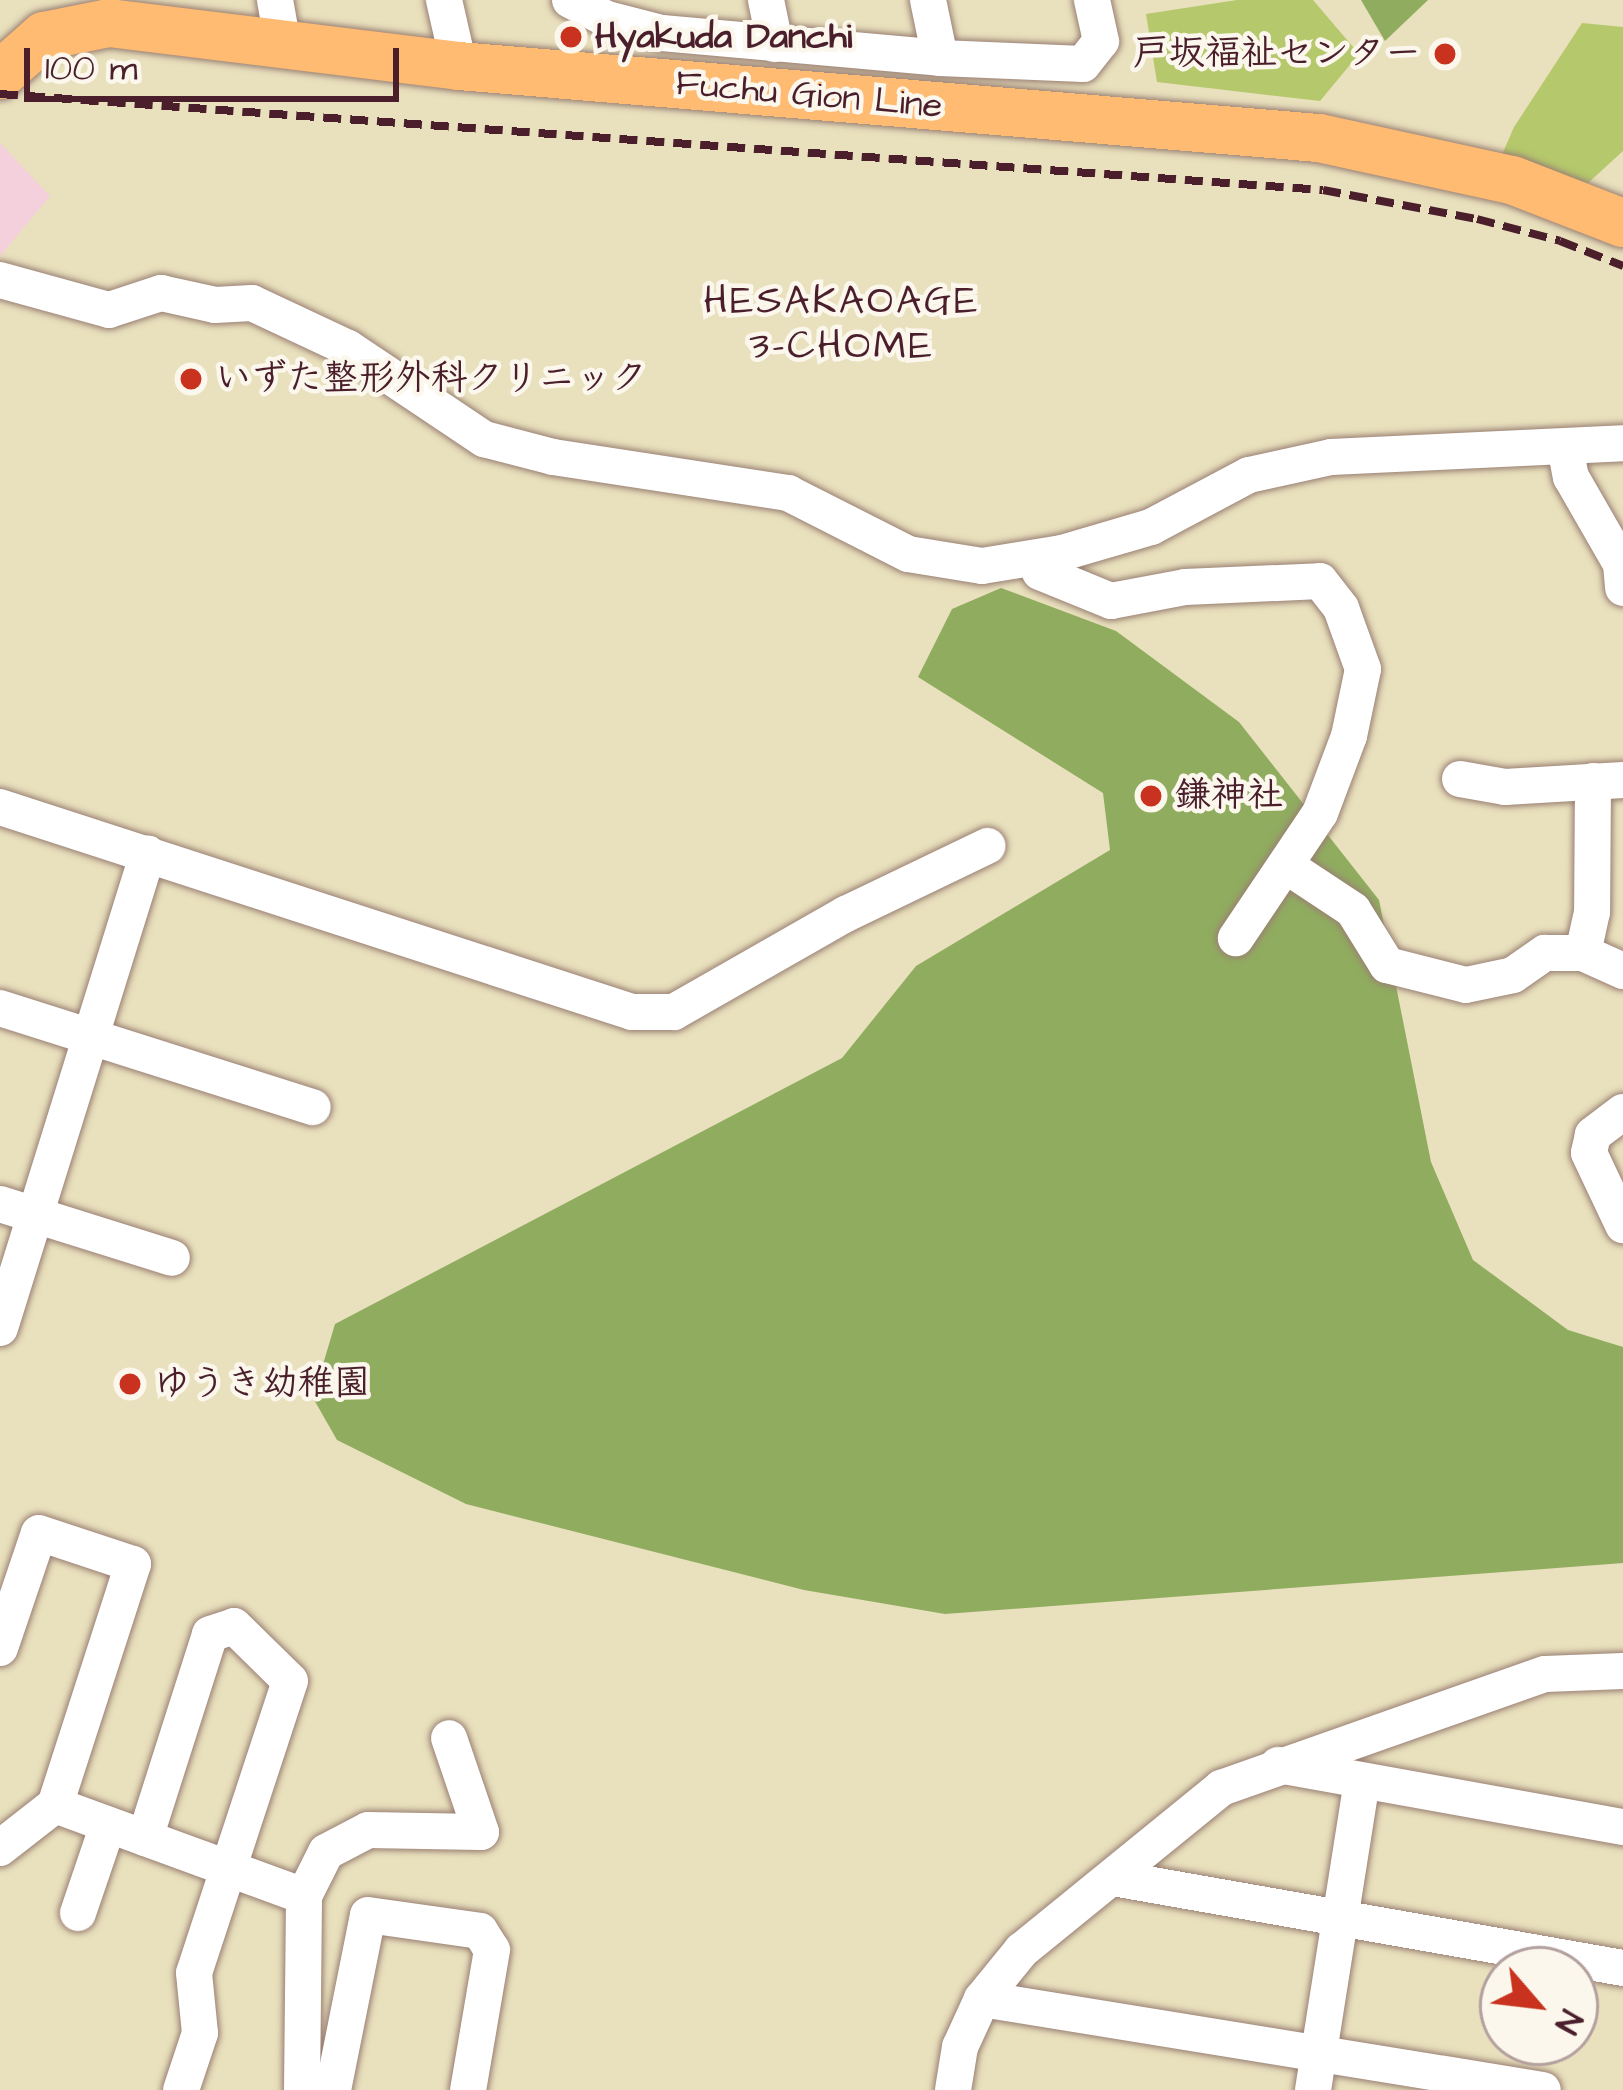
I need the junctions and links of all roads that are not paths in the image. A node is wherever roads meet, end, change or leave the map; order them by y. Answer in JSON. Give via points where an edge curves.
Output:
{"nodes":[{"id":1,"x":444,"y":0,"type":"edge"},
{"id":2,"x":570,"y":0,"type":"edge"},
{"id":3,"x":766,"y":0,"type":"edge"},
{"id":4,"x":928,"y":0,"type":"edge"},
{"id":5,"x":1092,"y":0,"type":"edge"},
{"id":6,"x":605,"y":10,"type":"edge"},
{"id":7,"x":279,"y":22,"type":"edge"},
{"id":8,"x":775,"y":44,"type":"junction"},
{"id":9,"x":940,"y":58,"type":"junction"},
{"id":10,"x":459,"y":66,"type":"junction"},
{"id":11,"x":0,"y":75,"type":"edge"},
{"id":12,"x":1623,"y":223,"type":"edge"},
{"id":13,"x":0,"y":280,"type":"edge"},
{"id":14,"x":1623,"y":442,"type":"edge"},
{"id":15,"x":1565,"y":446,"type":"junction"},
{"id":16,"x":1034,"y":557,"type":"junction"},
{"id":17,"x":1623,"y":588,"type":"edge"},
{"id":18,"x":1460,"y":779,"type":"dead end"},
{"id":19,"x":1608,"y":780,"type":"edge"},
{"id":20,"x":0,"y":807,"type":"edge"},
{"id":21,"x":988,"y":846,"type":"dead end"},
{"id":22,"x":148,"y":854,"type":"junction"},
{"id":23,"x":1288,"y":867,"type":"junction"},
{"id":24,"x":1236,"y":938,"type":"dead end"},
{"id":25,"x":1582,"y":953,"type":"junction"},
{"id":26,"x":1623,"y":971,"type":"edge"},
{"id":27,"x":0,"y":1007,"type":"edge"},
{"id":28,"x":89,"y":1036,"type":"junction"},
{"id":29,"x":313,"y":1107,"type":"dead end"},
{"id":30,"x":1623,"y":1112,"type":"edge"},
{"id":31,"x":17,"y":1210,"type":"edge"},
{"id":32,"x":1623,"y":1225,"type":"edge"},
{"id":33,"x":172,"y":1258,"type":"dead end"},
{"id":34,"x":0,"y":1328,"type":"edge"},
{"id":35,"x":0,"y":1648,"type":"edge"},
{"id":36,"x":1623,"y":1671,"type":"edge"},
{"id":37,"x":449,"y":1738,"type":"dead end"},
{"id":38,"x":1276,"y":1765,"type":"junction"},
{"id":39,"x":1362,"y":1781,"type":"junction"},
{"id":40,"x":55,"y":1805,"type":"junction"},
{"id":41,"x":108,"y":1825,"type":"junction"},
{"id":42,"x":1623,"y":1827,"type":"edge"},
{"id":43,"x":145,"y":1838,"type":"junction"},
{"id":44,"x":0,"y":1848,"type":"edge"},
{"id":45,"x":228,"y":1868,"type":"junction"},
{"id":46,"x":1113,"y":1878,"type":"junction"},
{"id":47,"x":304,"y":1895,"type":"junction"},
{"id":48,"x":78,"y":1913,"type":"dead end"},
{"id":49,"x":1342,"y":1916,"type":"junction"},
{"id":50,"x":1623,"y":1968,"type":"edge"},
{"id":51,"x":982,"y":1999,"type":"junction"},
{"id":52,"x":1319,"y":2051,"type":"junction"},
{"id":53,"x":181,"y":2090,"type":"edge"},
{"id":54,"x":302,"y":2090,"type":"edge"},
{"id":55,"x":333,"y":2090,"type":"edge"},
{"id":56,"x":468,"y":2090,"type":"edge"},
{"id":57,"x":952,"y":2090,"type":"edge"},
{"id":58,"x":1312,"y":2090,"type":"edge"},
{"id":59,"x":1543,"y":2090,"type":"edge"}],
"edges":[{"from":1,"to":10,"type":"street"},
{"from":2,"to":6,"type":"street"},
{"from":3,"to":8,"type":"street"},
{"from":4,"to":9,"type":"street"},
{"from":5,"to":9,"type":"street","via":[[1101,41],[1082,64]]},
{"from":6,"to":8,"type":"street","via":[[662,33]]},
{"from":7,"to":10,"type":"main road","name":"Fuchu Gion Line"},
{"from":7,"to":11,"type":"main road","name":"Fuchu Gion Line","via":[[109,23],[44,36]]},
{"from":8,"to":9,"type":"street"},
{"from":10,"to":12,"type":"main road","name":"Fuchu Gion Line","via":[[1318,139],[1511,180]]},
{"from":13,"to":16,"type":"street","via":[[109,310],[161,293],[215,305],[252,303],[347,348],[484,439],[788,493],[908,554],[982,566]]},
{"from":14,"to":15,"type":"street"},
{"from":15,"to":16,"type":"street","via":[[1330,457],[1249,475],[1151,527]]},
{"from":15,"to":17,"type":"street","via":[[1571,477],[1621,565]]},
{"from":16,"to":23,"type":"street","via":[[1040,572],[1111,601],[1185,587],[1320,581],[1341,608],[1363,669],[1320,813]]},
{"from":18,"to":19,"type":"street","via":[[1505,787]]},
{"from":19,"to":25,"type":"street"},
{"from":20,"to":22,"type":"street"},
{"from":21,"to":22,"type":"street","via":[[846,914],[674,1012],[632,1012]]},
{"from":22,"to":28,"type":"street"},
{"from":23,"to":24,"type":"street"},
{"from":23,"to":25,"type":"street","via":[[1353,910],[1387,965],[1466,986],[1513,975],[1545,953]]},
{"from":25,"to":26,"type":"street"},
{"from":27,"to":28,"type":"street"},
{"from":28,"to":29,"type":"street"},
{"from":28,"to":31,"type":"street"},
{"from":30,"to":32,"type":"street","via":[[1593,1135],[1589,1153]]},
{"from":31,"to":33,"type":"street"},
{"from":31,"to":34,"type":"street"},
{"from":35,"to":40,"type":"street","via":[[39,1533],[134,1564]]},
{"from":36,"to":38,"type":"street","via":[[1545,1674]]},
{"from":37,"to":47,"type":"street","via":[[482,1832],[368,1830],[326,1852]]},
{"from":38,"to":39,"type":"street"},
{"from":38,"to":46,"type":"street","via":[[1221,1788]]},
{"from":39,"to":42,"type":"street"},
{"from":39,"to":49,"type":"street"},
{"from":40,"to":41,"type":"street"},
{"from":40,"to":44,"type":"street"},
{"from":41,"to":43,"type":"street"},
{"from":41,"to":48,"type":"street"},
{"from":43,"to":45,"type":"street"},
{"from":43,"to":45,"type":"street","via":[[210,1634],[234,1626],[290,1681]]},
{"from":45,"to":47,"type":"street"},
{"from":45,"to":53,"type":"street","via":[[194,1972],[200,2033]]},
{"from":46,"to":49,"type":"street"},
{"from":46,"to":51,"type":"street","via":[[1022,1950]]},
{"from":47,"to":54,"type":"street"},
{"from":49,"to":50,"type":"street"},
{"from":49,"to":52,"type":"street"},
{"from":51,"to":52,"type":"street"},
{"from":51,"to":57,"type":"street"},
{"from":52,"to":58,"type":"street"},
{"from":52,"to":59,"type":"street"},
{"from":55,"to":56,"type":"street","via":[[368,1915],[480,1930],[492,1950]]}]}
